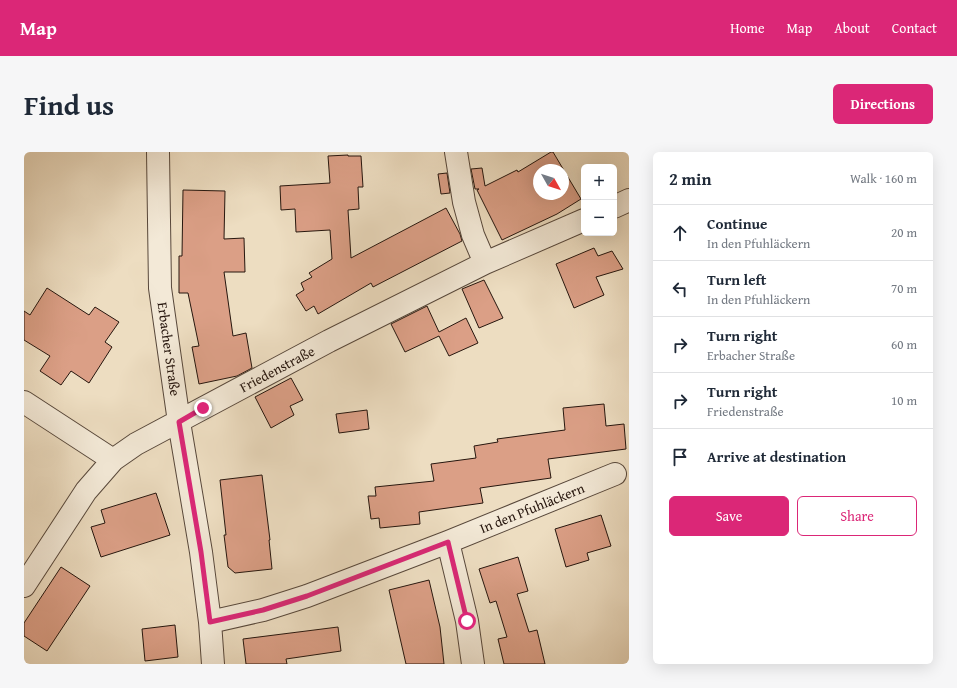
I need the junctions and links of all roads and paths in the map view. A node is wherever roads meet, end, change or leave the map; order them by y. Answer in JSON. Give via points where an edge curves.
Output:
{"nodes":[{"id":1,"x":158,"y":152,"type":"edge"},
{"id":2,"x":456,"y":152,"type":"edge"},
{"id":3,"x":629,"y":200,"type":"edge"},
{"id":4,"x":617,"y":206,"type":"edge"},
{"id":5,"x":581,"y":221,"type":"edge"},
{"id":6,"x":485,"y":263,"type":"junction"},
{"id":7,"x":24,"y":402,"type":"edge"},
{"id":8,"x":179,"y":422,"type":"junction"},
{"id":9,"x":113,"y":460,"type":"junction"},
{"id":10,"x":615,"y":474,"type":"dead end"},
{"id":11,"x":448,"y":542,"type":"junction"},
{"id":12,"x":24,"y":586,"type":"edge"},
{"id":13,"x":210,"y":622,"type":"junction"},
{"id":14,"x":213,"y":664,"type":"edge"},
{"id":15,"x":473,"y":664,"type":"edge"}],
"edges":[{"from":1,"to":8,"type":"street","name":"Erbacher Straße","via":[[160,288]]},
{"from":2,"to":6,"type":"street","via":[[464,202],[473,235]]},
{"from":3,"to":4,"type":"street"},
{"from":5,"to":6,"type":"street","name":"Friedenstraße"},
{"from":6,"to":8,"type":"street","name":"Friedenstraße","via":[[329,341]]},
{"from":7,"to":9,"type":"street"},
{"from":8,"to":9,"type":"street","name":"Friedenstraße","via":[[136,444]]},
{"from":8,"to":13,"type":"street","name":"Erbacher Straße"},
{"from":9,"to":12,"type":"street","name":"Friedenstraße","via":[[86,491]]},
{"from":10,"to":11,"type":"street","name":"In den Pfuhläckern"},
{"from":11,"to":13,"type":"street","name":"In den Pfuhläckern","via":[[307,596],[263,610]]},
{"from":11,"to":15,"type":"street","via":[[467,621]]},
{"from":13,"to":14,"type":"street","name":"Erbacher Straße"}]}
